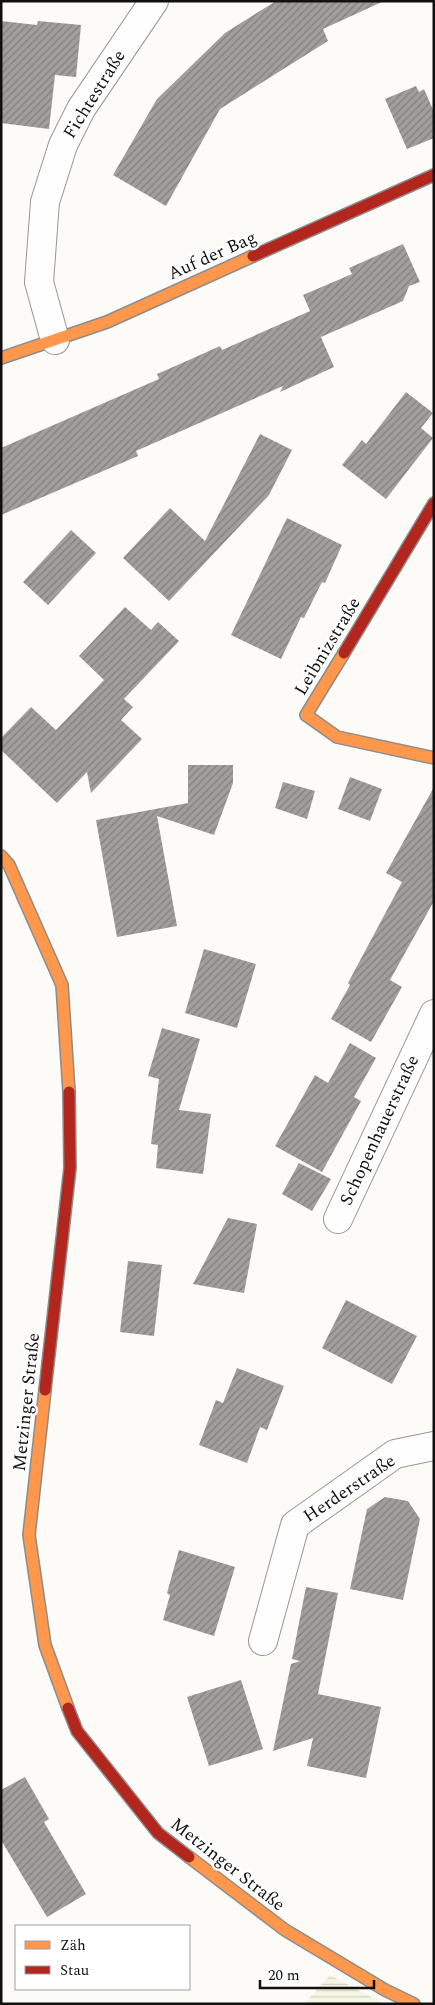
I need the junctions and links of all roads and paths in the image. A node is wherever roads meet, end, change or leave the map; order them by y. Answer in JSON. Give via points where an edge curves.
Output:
{"nodes":[{"id":1,"x":154,"y":1,"type":"edge"},
{"id":2,"x":434,"y":175,"type":"edge"},
{"id":3,"x":55,"y":340,"type":"junction"},
{"id":4,"x":1,"y":358,"type":"edge"},
{"id":5,"x":434,"y":503,"type":"edge"},
{"id":6,"x":434,"y":758,"type":"edge"},
{"id":7,"x":1,"y":856,"type":"edge"},
{"id":8,"x":434,"y":1014,"type":"edge"},
{"id":9,"x":338,"y":1219,"type":"dead end"},
{"id":10,"x":434,"y":1446,"type":"edge"},
{"id":11,"x":263,"y":1641,"type":"dead end"},
{"id":12,"x":414,"y":2004,"type":"edge"}],
"edges":[{"from":1,"to":3,"type":"street","name":"Fichtestraße","via":[[81,109],[63,145],[45,202],[39,282]]},
{"from":2,"to":3,"type":"main road","name":"Auf der Bag","via":[[107,322]]},
{"from":3,"to":4,"type":"main road","name":"Auf der Bag"},
{"from":5,"to":6,"type":"main road","name":"Leibnizstraße","via":[[306,715],[337,737]]},
{"from":7,"to":12,"type":"main road","name":"Metzinger Straße","via":[[9,865],[62,985],[69,1076],[70,1168],[29,1535],[44,1645],[77,1731],[158,1833],[285,1930]]},
{"from":8,"to":9,"type":"street","name":"Schopenhauerstraße"},
{"from":10,"to":11,"type":"street","name":"Herderstraße","via":[[395,1454],[295,1525]]}]}
